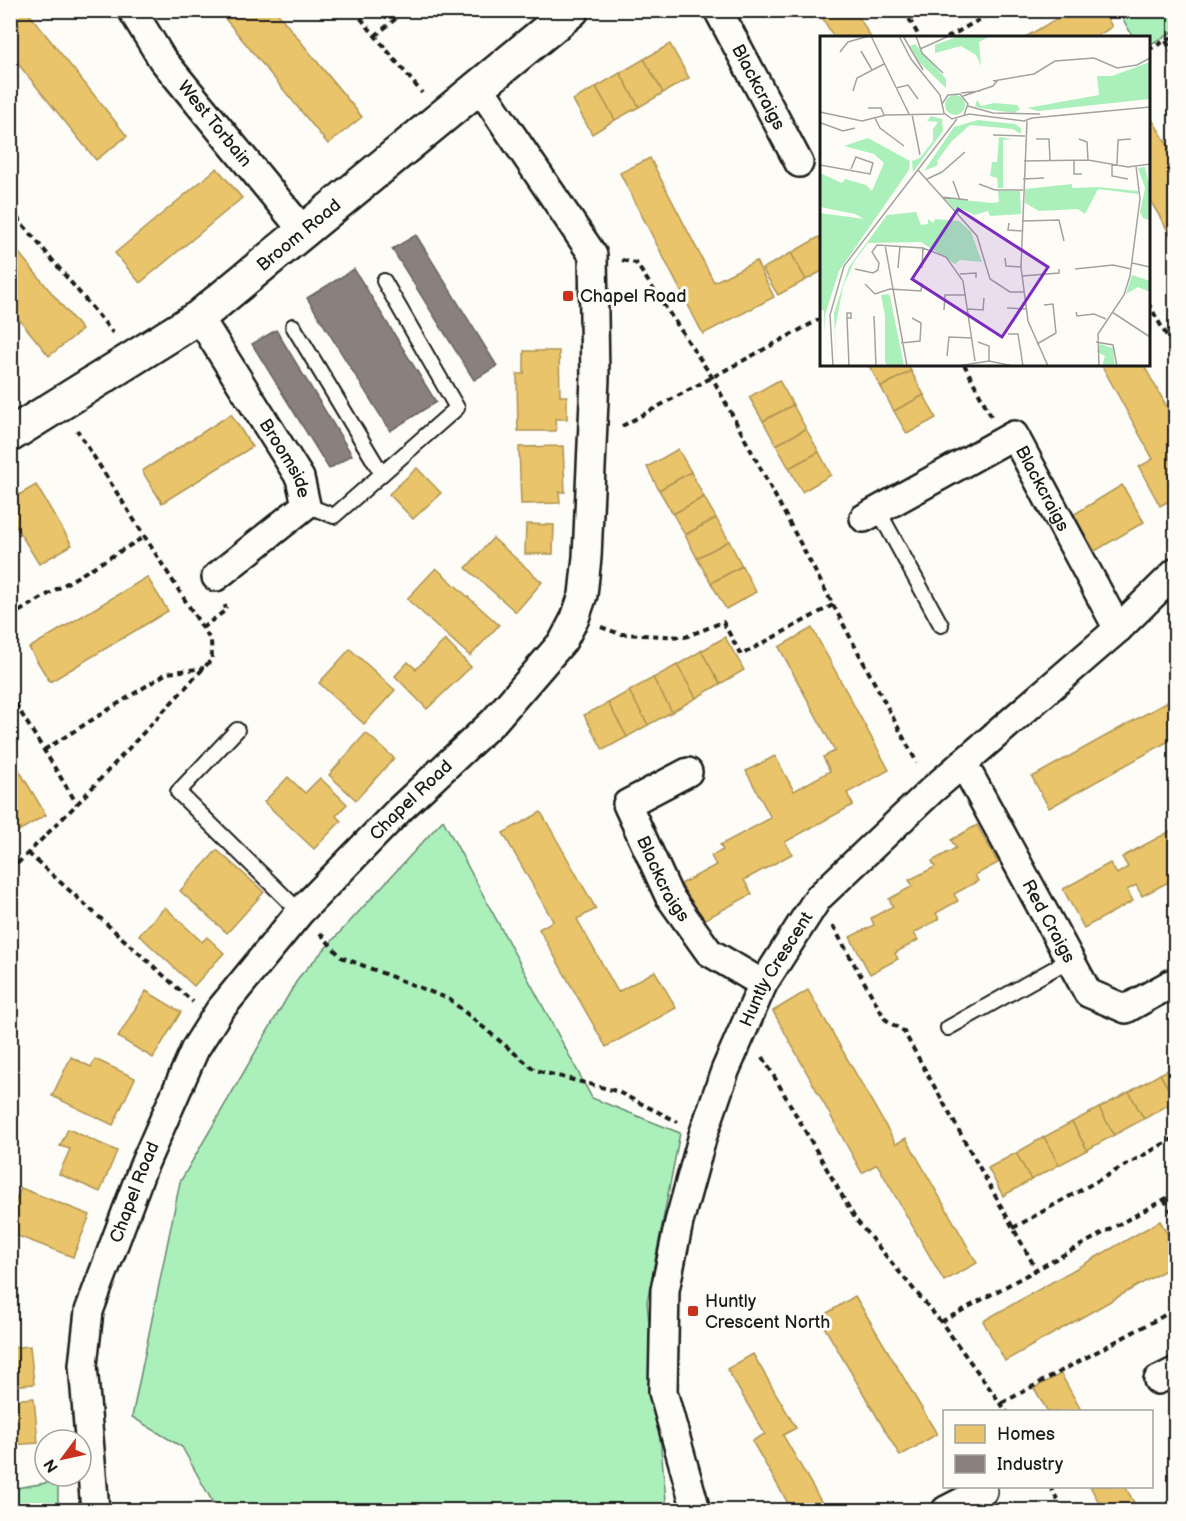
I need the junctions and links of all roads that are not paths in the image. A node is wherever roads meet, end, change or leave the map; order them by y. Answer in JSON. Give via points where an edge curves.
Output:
{"nodes":[{"id":1,"x":132,"y":10,"type":"edge"},
{"id":2,"x":572,"y":10,"type":"edge"},
{"id":3,"x":718,"y":10,"type":"edge"},
{"id":4,"x":480,"y":88,"type":"junction"},
{"id":5,"x":799,"y":163,"type":"dead end"},
{"id":6,"x":304,"y":232,"type":"junction"},
{"id":7,"x":384,"y":281,"type":"dead end"},
{"id":8,"x":200,"y":317,"type":"junction"},
{"id":9,"x":293,"y":327,"type":"dead end"},
{"id":10,"x":10,"y":435,"type":"edge"},
{"id":11,"x":382,"y":474,"type":"junction"},
{"id":12,"x":306,"y":505,"type":"junction"},
{"id":13,"x":871,"y":514,"type":"joint"},
{"id":14,"x":1176,"y":573,"type":"edge"},
{"id":15,"x":216,"y":577,"type":"dead end"},
{"id":16,"x":941,"y":625,"type":"dead end"},
{"id":17,"x":1118,"y":630,"type":"junction"},
{"id":18,"x":237,"y":730,"type":"dead end"},
{"id":19,"x":963,"y":763,"type":"junction"},
{"id":20,"x":688,"y":772,"type":"dead end"},
{"id":21,"x":300,"y":912,"type":"junction"},
{"id":22,"x":1071,"y":959,"type":"junction"},
{"id":23,"x":1176,"y":981,"type":"edge"},
{"id":24,"x":763,"y":984,"type":"junction"},
{"id":25,"x":948,"y":1028,"type":"dead end"},
{"id":26,"x":983,"y":1491,"type":"dead end"},
{"id":27,"x":95,"y":1510,"type":"edge"},
{"id":28,"x":696,"y":1510,"type":"edge"},
{"id":29,"x":946,"y":1510,"type":"edge"}],
"edges":[{"from":1,"to":6,"type":"street","name":"West Torbain","via":[[162,59]]},
{"from":2,"to":4,"type":"street","name":"Broom Road"},
{"from":3,"to":5,"type":"street","name":"Blackcraigs"},
{"from":4,"to":6,"type":"street","name":"Broom Road"},
{"from":4,"to":21,"type":"street","name":"Chapel Road","via":[[593,255],[595,378],[583,595],[562,640],[494,721],[399,810]]},
{"from":6,"to":8,"type":"street","name":"Broom Road"},
{"from":7,"to":11,"type":"lane","via":[[457,408]]},
{"from":8,"to":10,"type":"street","name":"Broom Road"},
{"from":8,"to":12,"type":"street","name":"Broomside","via":[[300,477]]},
{"from":9,"to":11,"type":"lane"},
{"from":11,"to":12,"type":"lane","via":[[334,516]]},
{"from":12,"to":15,"type":"street","name":"Broomside"},
{"from":13,"to":16,"type":"lane"},
{"from":13,"to":17,"type":"street","name":"Blackcraigs","via":[[1014,435]]},
{"from":14,"to":17,"type":"street","name":"Huntly Crescent"},
{"from":17,"to":19,"type":"street","name":"Huntly Crescent"},
{"from":18,"to":21,"type":"lane","via":[[178,792]]},
{"from":19,"to":22,"type":"street","name":"Red Craigs"},
{"from":19,"to":24,"type":"street","name":"Huntly Crescent","via":[[818,898]]},
{"from":20,"to":24,"type":"street","name":"Blackcraigs","via":[[627,804],[669,896],[709,952]]},
{"from":21,"to":27,"type":"street","name":"Chapel Road","via":[[213,1020],[195,1049],[143,1167],[89,1311],[83,1365]]},
{"from":22,"to":23,"type":"street","name":"Red Craigs","via":[[1089,993],[1126,1010]]},
{"from":22,"to":25,"type":"lane"},
{"from":24,"to":28,"type":"street","name":"Huntly Crescent","via":[[725,1071],[703,1135],[665,1290],[663,1392]]},
{"from":26,"to":29,"type":"street"}]}
